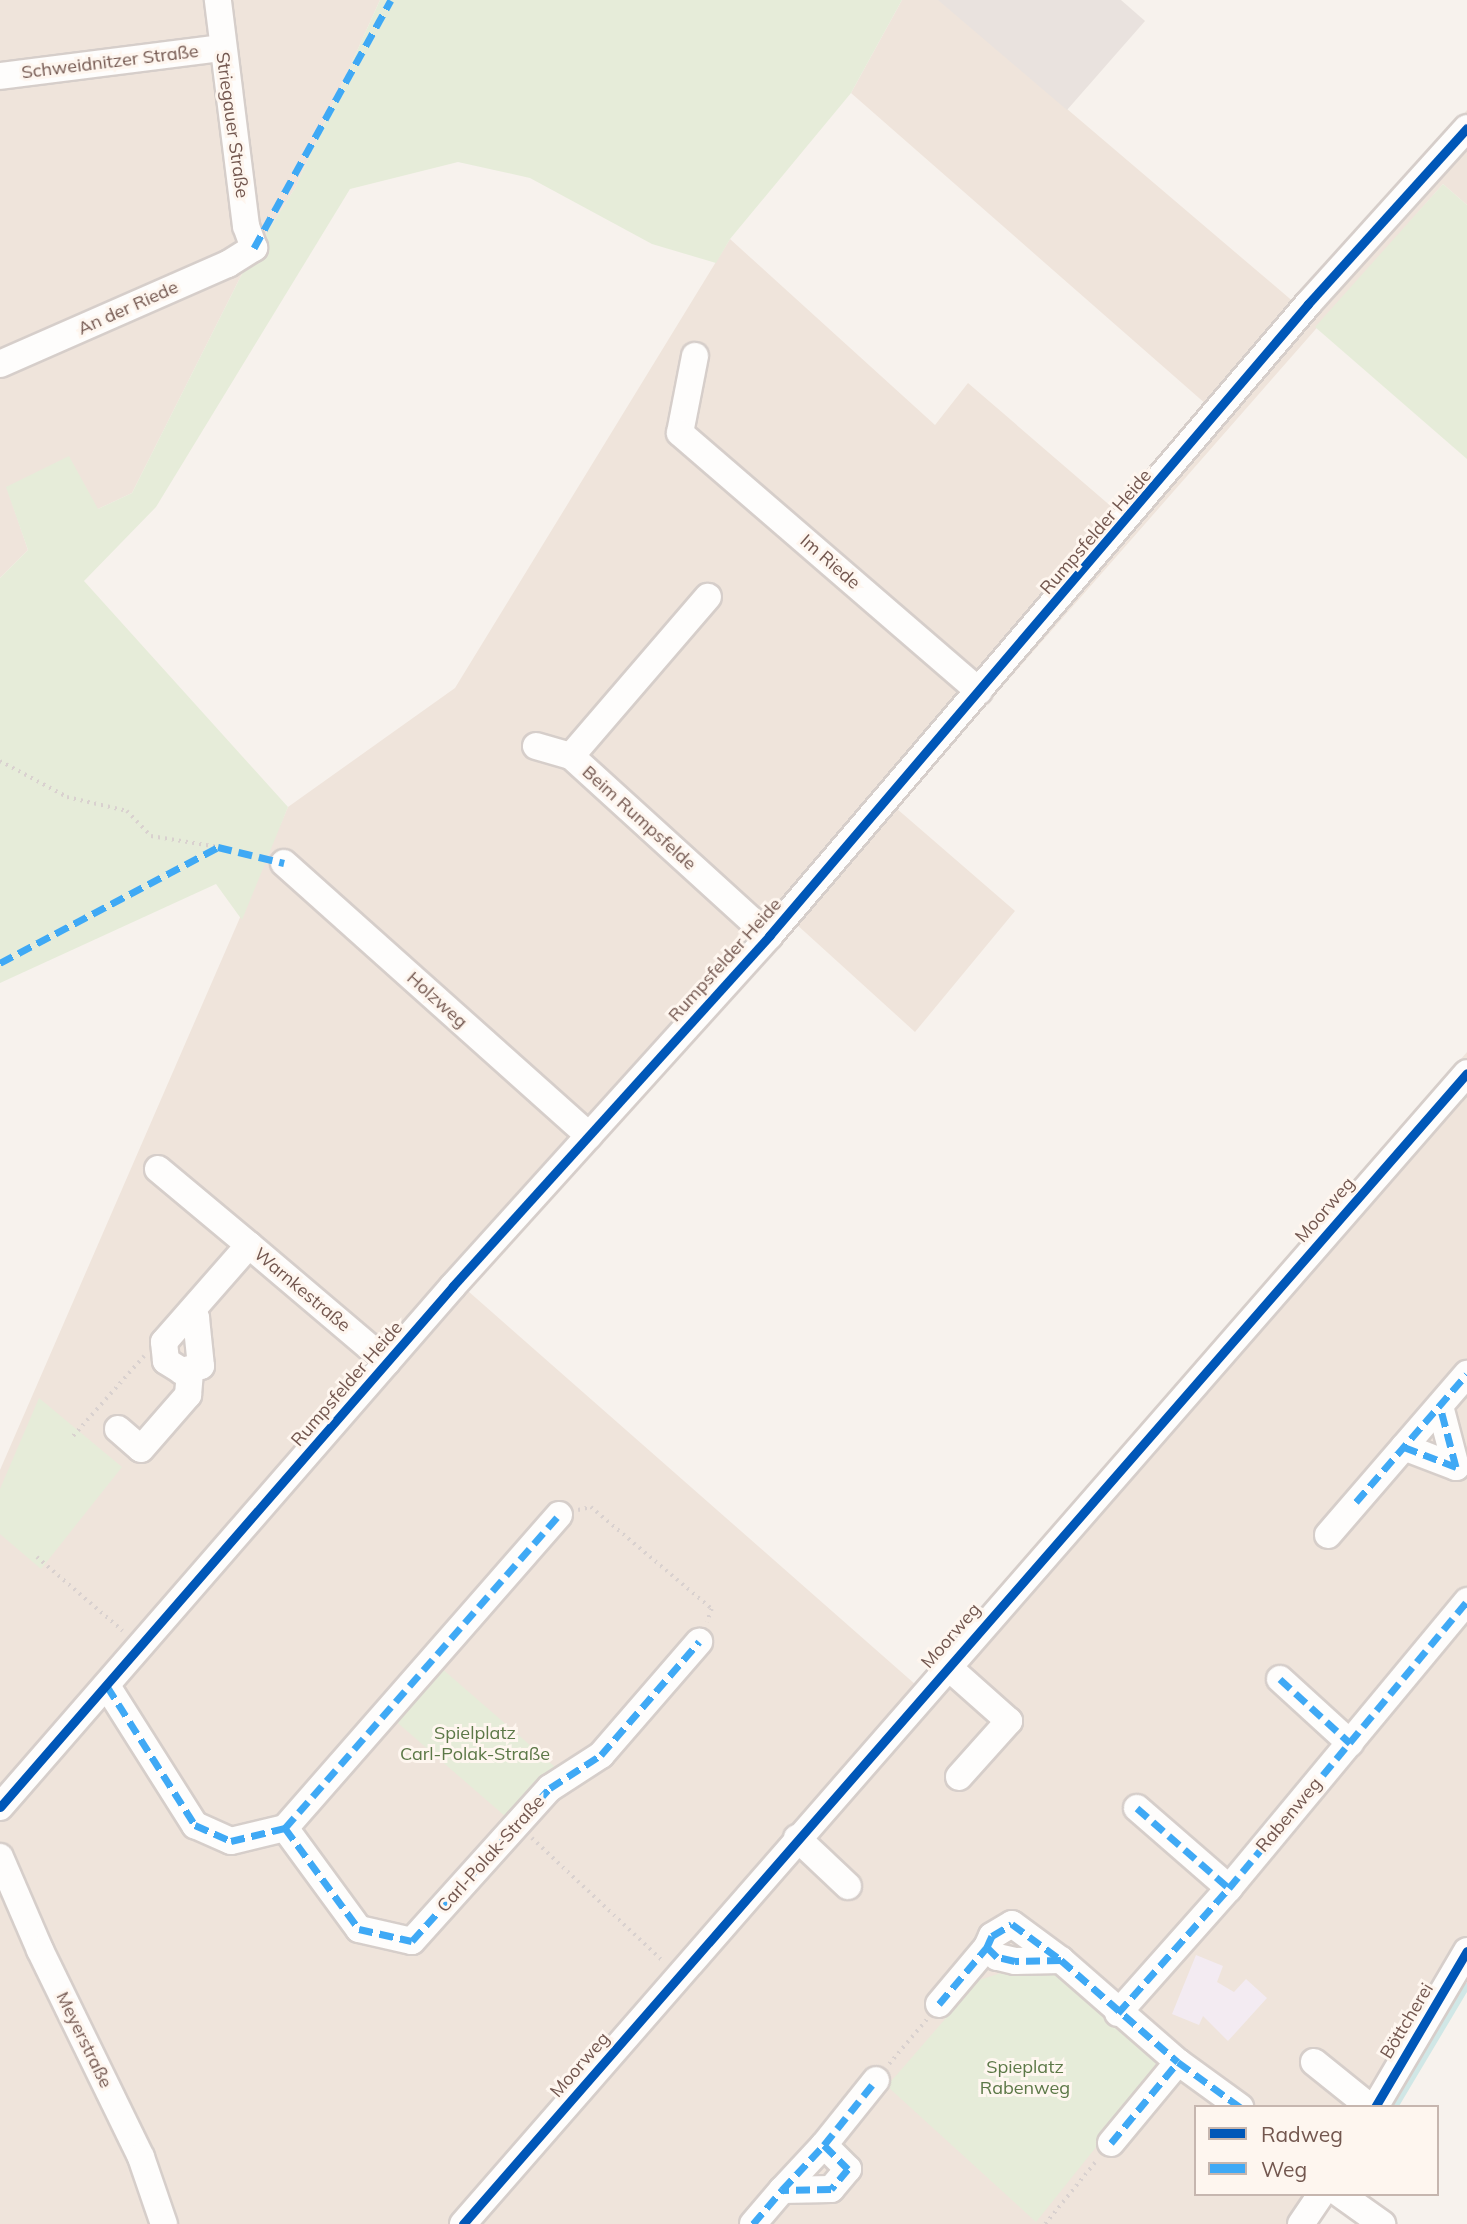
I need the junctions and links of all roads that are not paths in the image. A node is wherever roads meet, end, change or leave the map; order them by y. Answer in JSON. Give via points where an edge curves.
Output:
{"nodes":[{"id":1,"x":218,"y":0,"type":"edge"},
{"id":2,"x":221,"y":48,"type":"junction"},
{"id":3,"x":0,"y":76,"type":"edge"},
{"id":4,"x":1467,"y":128,"type":"edge"},
{"id":5,"x":254,"y":248,"type":"joint"},
{"id":6,"x":695,"y":356,"type":"dead end"},
{"id":7,"x":0,"y":365,"type":"edge"},
{"id":8,"x":708,"y":597,"type":"dead end"},
{"id":9,"x":979,"y":691,"type":"junction"},
{"id":10,"x":536,"y":746,"type":"dead end"},
{"id":11,"x":571,"y":756,"type":"junction"},
{"id":12,"x":284,"y":863,"type":"dead end"},
{"id":13,"x":769,"y":936,"type":"junction"},
{"id":14,"x":1467,"y":1073,"type":"edge"},
{"id":15,"x":589,"y":1136,"type":"junction"},
{"id":16,"x":158,"y":1169,"type":"dead end"},
{"id":17,"x":249,"y":1245,"type":"junction"},
{"id":18,"x":191,"y":1312,"type":"junction"},
{"id":19,"x":387,"y":1362,"type":"junction"},
{"id":20,"x":190,"y":1372,"type":"junction"},
{"id":21,"x":1467,"y":1374,"type":"edge"},
{"id":22,"x":1440,"y":1406,"type":"junction"},
{"id":23,"x":118,"y":1429,"type":"dead end"},
{"id":24,"x":1404,"y":1447,"type":"junction"},
{"id":25,"x":1462,"y":1471,"type":"edge"},
{"id":26,"x":559,"y":1515,"type":"road end"},
{"id":27,"x":1328,"y":1535,"type":"dead end"},
{"id":28,"x":1467,"y":1601,"type":"edge"},
{"id":29,"x":699,"y":1642,"type":"road end"},
{"id":30,"x":947,"y":1666,"type":"junction"},
{"id":31,"x":1280,"y":1679,"type":"dead end"},
{"id":32,"x":107,"y":1686,"type":"junction"},
{"id":33,"x":1350,"y":1743,"type":"junction"},
{"id":34,"x":959,"y":1777,"type":"dead end"},
{"id":35,"x":0,"y":1807,"type":"edge"},
{"id":36,"x":1137,"y":1808,"type":"dead end"},
{"id":37,"x":285,"y":1828,"type":"junction"},
{"id":38,"x":797,"y":1838,"type":"junction"},
{"id":39,"x":0,"y":1857,"type":"edge"},
{"id":40,"x":848,"y":1886,"type":"dead end"},
{"id":41,"x":1229,"y":1888,"type":"junction"},
{"id":42,"x":1467,"y":1951,"type":"edge"},
{"id":43,"x":939,"y":2004,"type":"road end"},
{"id":44,"x":1118,"y":2013,"type":"junction"},
{"id":45,"x":1178,"y":2062,"type":"junction"},
{"id":46,"x":1314,"y":2062,"type":"dead end"},
{"id":47,"x":876,"y":2080,"type":"road end"},
{"id":48,"x":1237,"y":2105,"type":"edge"},
{"id":49,"x":1370,"y":2105,"type":"edge"},
{"id":50,"x":1374,"y":2105,"type":"edge"},
{"id":51,"x":1111,"y":2143,"type":"road end"},
{"id":52,"x":824,"y":2145,"type":"junction"},
{"id":53,"x":782,"y":2190,"type":"junction"},
{"id":54,"x":1320,"y":2196,"type":"edge"},
{"id":55,"x":1343,"y":2196,"type":"edge"},
{"id":56,"x":164,"y":2224,"type":"edge"},
{"id":57,"x":463,"y":2224,"type":"edge"},
{"id":58,"x":753,"y":2224,"type":"edge"},
{"id":59,"x":1301,"y":2224,"type":"edge"},
{"id":60,"x":1382,"y":2224,"type":"edge"}],
"edges":[{"from":1,"to":2,"type":"street","name":"Striegauer Straße"},
{"from":2,"to":3,"type":"street","name":"Schweidnitzer Straße"},
{"from":2,"to":5,"type":"street","name":"Striegauer Straße","via":[[246,226]]},
{"from":4,"to":9,"type":"street","name":"Rumpsfelder Heide","via":[[1308,304]]},
{"from":5,"to":7,"type":"street","name":"An der Riede"},
{"from":6,"to":9,"type":"street","name":"Im Riede","via":[[680,433]]},
{"from":8,"to":11,"type":"street","name":"Beim Rumpsfelde"},
{"from":9,"to":13,"type":"street","name":"Rumpsfelder Heide"},
{"from":10,"to":11,"type":"street"},
{"from":11,"to":13,"type":"street","name":"Beim Rumpsfelde"},
{"from":12,"to":15,"type":"street","name":"Holzweg"},
{"from":13,"to":15,"type":"street","name":"Rumpsfelder Heide"},
{"from":14,"to":30,"type":"street","name":"Moorweg"},
{"from":15,"to":19,"type":"street","name":"Rumpsfelder Heide"},
{"from":16,"to":17,"type":"street","name":"Warnkestraße"},
{"from":17,"to":18,"type":"street","name":"Warnkestraße"},
{"from":17,"to":19,"type":"street","name":"Warnkestraße"},
{"from":18,"to":20,"type":"street","via":[[203,1355],[201,1366]]},
{"from":18,"to":20,"type":"street","name":"Warnkestraße","via":[[164,1342],[166,1361]]},
{"from":19,"to":32,"type":"street","name":"Rumpsfelder Heide"},
{"from":20,"to":23,"type":"street","via":[[188,1395],[141,1449]]},
{"from":21,"to":22,"type":"street"},
{"from":22,"to":24,"type":"street"},
{"from":22,"to":25,"type":"street"},
{"from":24,"to":25,"type":"street"},
{"from":24,"to":27,"type":"street"},
{"from":26,"to":37,"type":"street"},
{"from":28,"to":33,"type":"street","name":"Rabenweg"},
{"from":29,"to":37,"type":"street","name":"Carl-Polak-Straße","via":[[601,1755],[550,1788],[412,1941],[359,1929]]},
{"from":30,"to":34,"type":"street","via":[[1009,1721]]},
{"from":30,"to":38,"type":"street","name":"Moorweg"},
{"from":31,"to":33,"type":"street"},
{"from":32,"to":35,"type":"street","name":"Rumpsfelder Heide"},
{"from":32,"to":37,"type":"street","via":[[195,1825],[231,1841]]},
{"from":33,"to":41,"type":"street","name":"Rabenweg"},
{"from":36,"to":41,"type":"street"},
{"from":38,"to":40,"type":"street"},
{"from":38,"to":57,"type":"street","name":"Moorweg"},
{"from":39,"to":56,"type":"street","name":"Meyerstraße","via":[[141,2157]]},
{"from":41,"to":44,"type":"street","name":"Rabenweg"},
{"from":42,"to":50,"type":"street","name":"Böttcherei"},
{"from":43,"to":44,"type":"street","via":[[992,1936],[1012,1924],[1061,1960]]},
{"from":44,"to":45,"type":"street"},
{"from":45,"to":48,"type":"street"},
{"from":45,"to":51,"type":"street"},
{"from":46,"to":49,"type":"street"},
{"from":47,"to":52,"type":"street"},
{"from":52,"to":53,"type":"street"},
{"from":52,"to":53,"type":"street","via":[[848,2169],[831,2189]]},
{"from":53,"to":58,"type":"street"},
{"from":54,"to":59,"type":"street"},
{"from":55,"to":60,"type":"street"}]}
